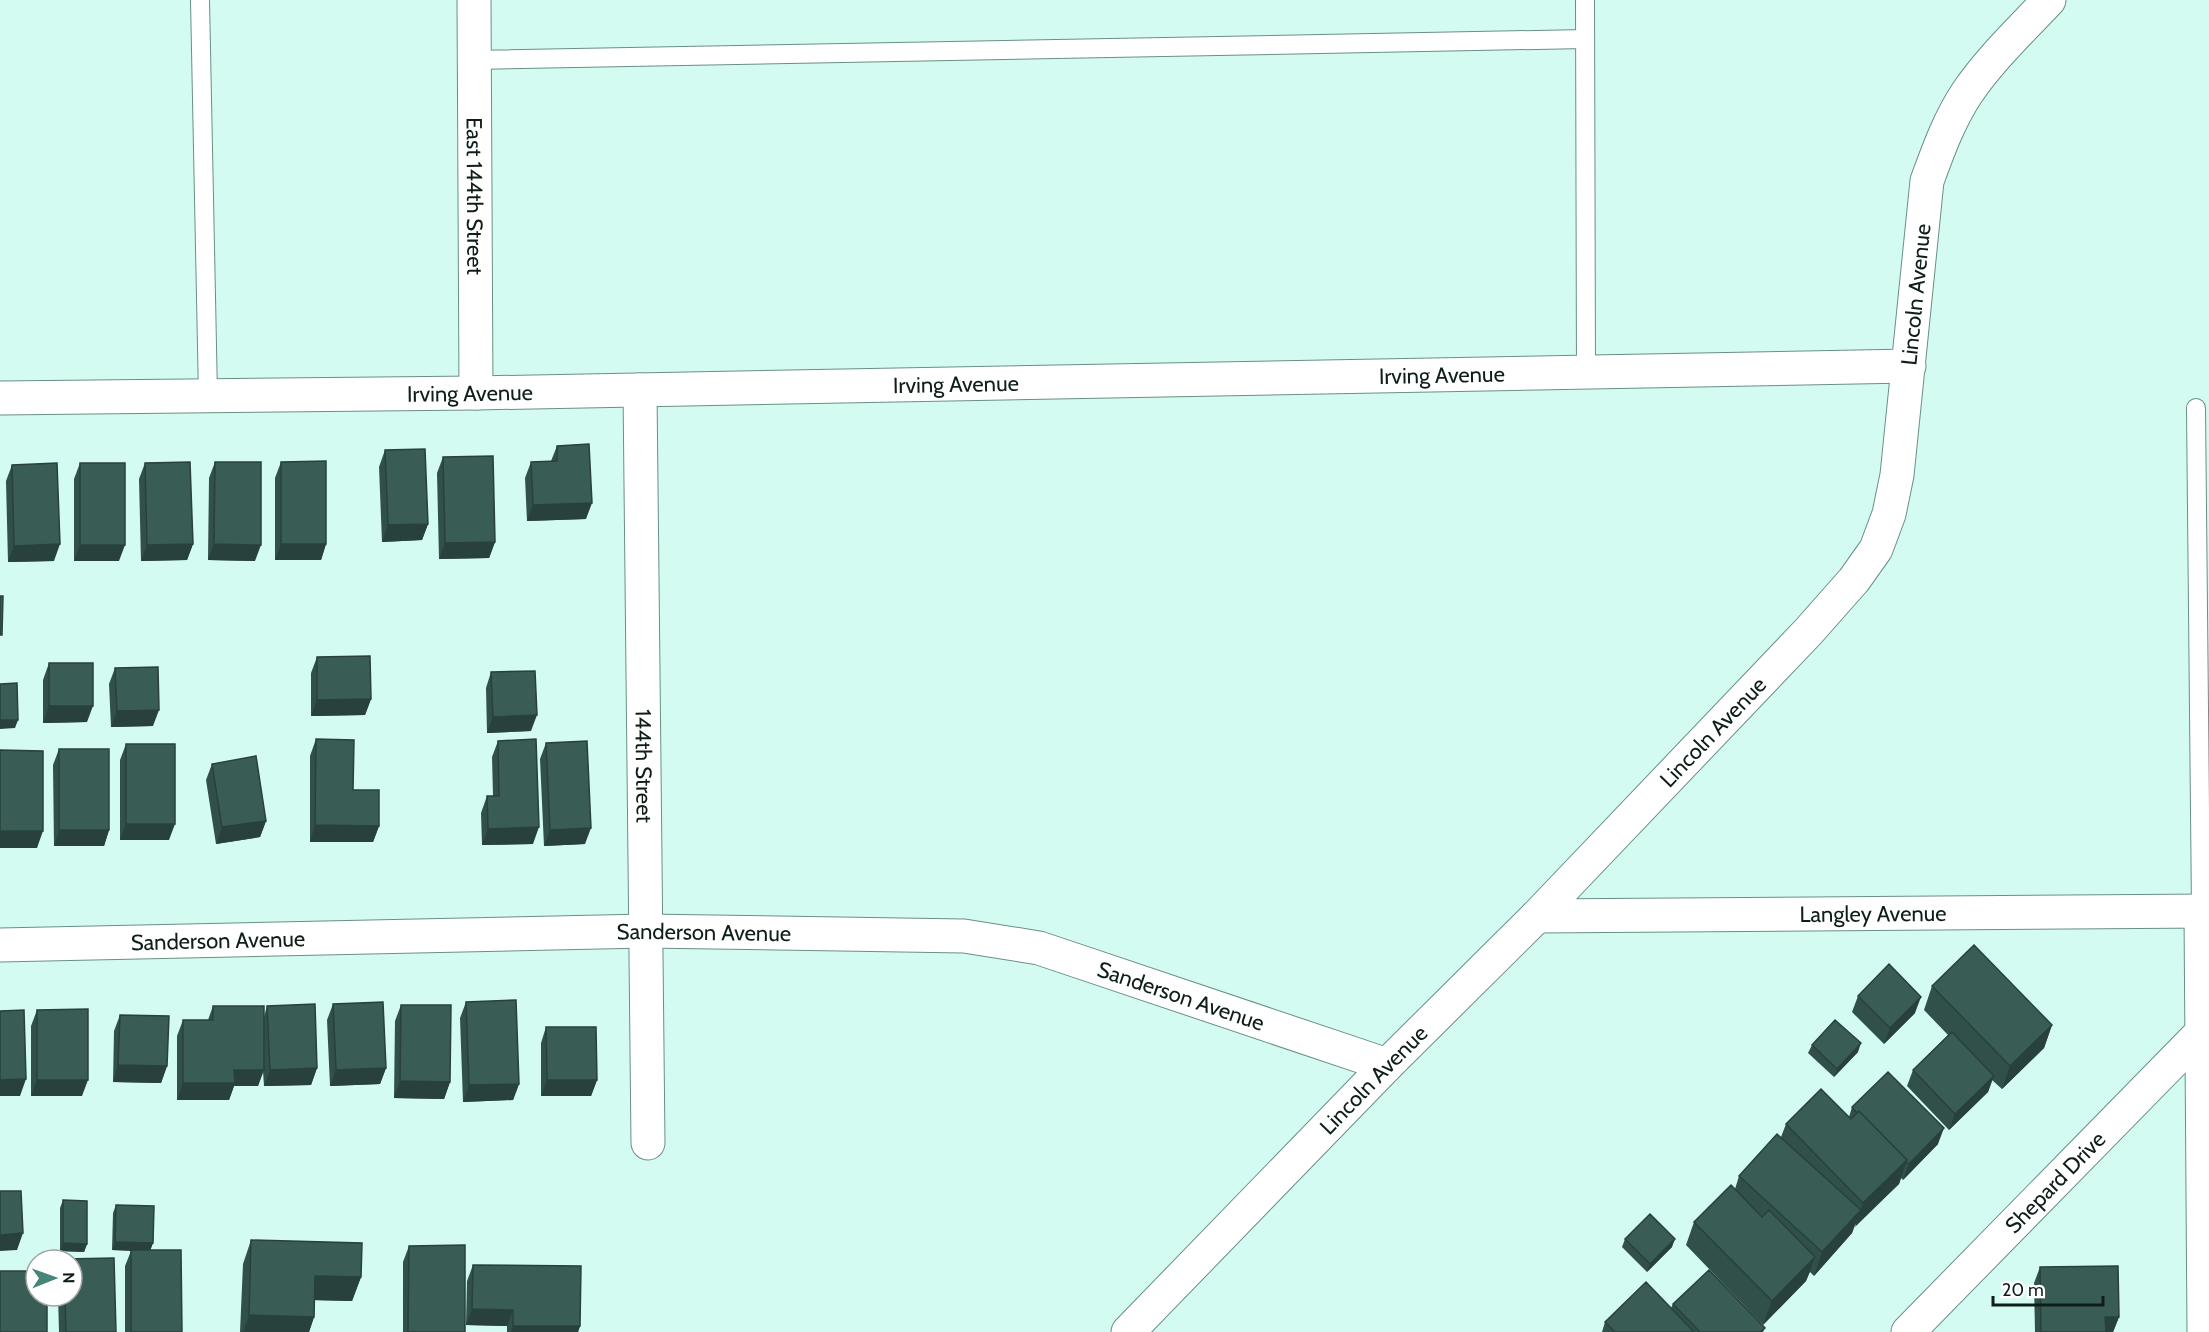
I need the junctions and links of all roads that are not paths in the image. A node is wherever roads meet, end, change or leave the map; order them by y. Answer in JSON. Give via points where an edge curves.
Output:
{"nodes":[{"id":1,"x":200,"y":0,"type":"edge"},
{"id":2,"x":474,"y":0,"type":"edge"},
{"id":3,"x":1585,"y":0,"type":"edge"},
{"id":4,"x":2049,"y":0,"type":"edge"},
{"id":5,"x":1585,"y":39,"type":"junction"},
{"id":6,"x":474,"y":60,"type":"junction"},
{"id":7,"x":1909,"y":366,"type":"junction"},
{"id":8,"x":1586,"y":372,"type":"junction"},
{"id":9,"x":640,"y":390,"type":"junction"},
{"id":10,"x":476,"y":393,"type":"junction"},
{"id":11,"x":208,"y":396,"type":"junction"},
{"id":12,"x":0,"y":398,"type":"edge"},
{"id":13,"x":2196,"y":408,"type":"dead end"},
{"id":14,"x":2205,"y":911,"type":"edge"},
{"id":15,"x":1537,"y":916,"type":"junction"},
{"id":16,"x":646,"y":931,"type":"junction"},
{"id":17,"x":0,"y":945,"type":"edge"},
{"id":18,"x":2202,"y":1032,"type":"junction"},
{"id":19,"x":1387,"y":1065,"type":"junction"},
{"id":20,"x":648,"y":1143,"type":"dead end"},
{"id":21,"x":1128,"y":1332,"type":"edge"},
{"id":22,"x":1908,"y":1332,"type":"edge"},
{"id":23,"x":2204,"y":1332,"type":"edge"}],
"edges":[{"from":1,"to":11,"type":"lane"},
{"from":2,"to":6,"type":"street","name":"East 144th Street"},
{"from":3,"to":5,"type":"lane"},
{"from":4,"to":7,"type":"street","name":"Lincoln Avenue","via":[[1967,94],[1943,137],[1927,181]]},
{"from":5,"to":6,"type":"lane"},
{"from":5,"to":8,"type":"lane"},
{"from":6,"to":10,"type":"street","name":"East 144th Street"},
{"from":7,"to":8,"type":"street","name":"Irving Avenue"},
{"from":7,"to":15,"type":"street","name":"Lincoln Avenue","via":[[1897,475],[1876,549],[1808,632]]},
{"from":8,"to":9,"type":"street","name":"Irving Avenue"},
{"from":9,"to":10,"type":"street","name":"Irving Avenue"},
{"from":9,"to":16,"type":"street","name":"144th Street"},
{"from":10,"to":11,"type":"street","name":"Irving Avenue"},
{"from":11,"to":12,"type":"street","name":"Irving Avenue"},
{"from":13,"to":14,"type":"lane"},
{"from":14,"to":15,"type":"street","name":"Langley Avenue"},
{"from":14,"to":18,"type":"street"},
{"from":15,"to":19,"type":"street","name":"Lincoln Avenue"},
{"from":16,"to":17,"type":"street","name":"Sanderson Avenue"},
{"from":16,"to":19,"type":"street","name":"Sanderson Avenue","via":[[964,936],[1039,948]]},
{"from":16,"to":20,"type":"street","name":"144th Street"},
{"from":18,"to":22,"type":"street","name":"Shepard Drive"},
{"from":18,"to":23,"type":"street"},
{"from":19,"to":21,"type":"street","name":"Lincoln Avenue"}]}
